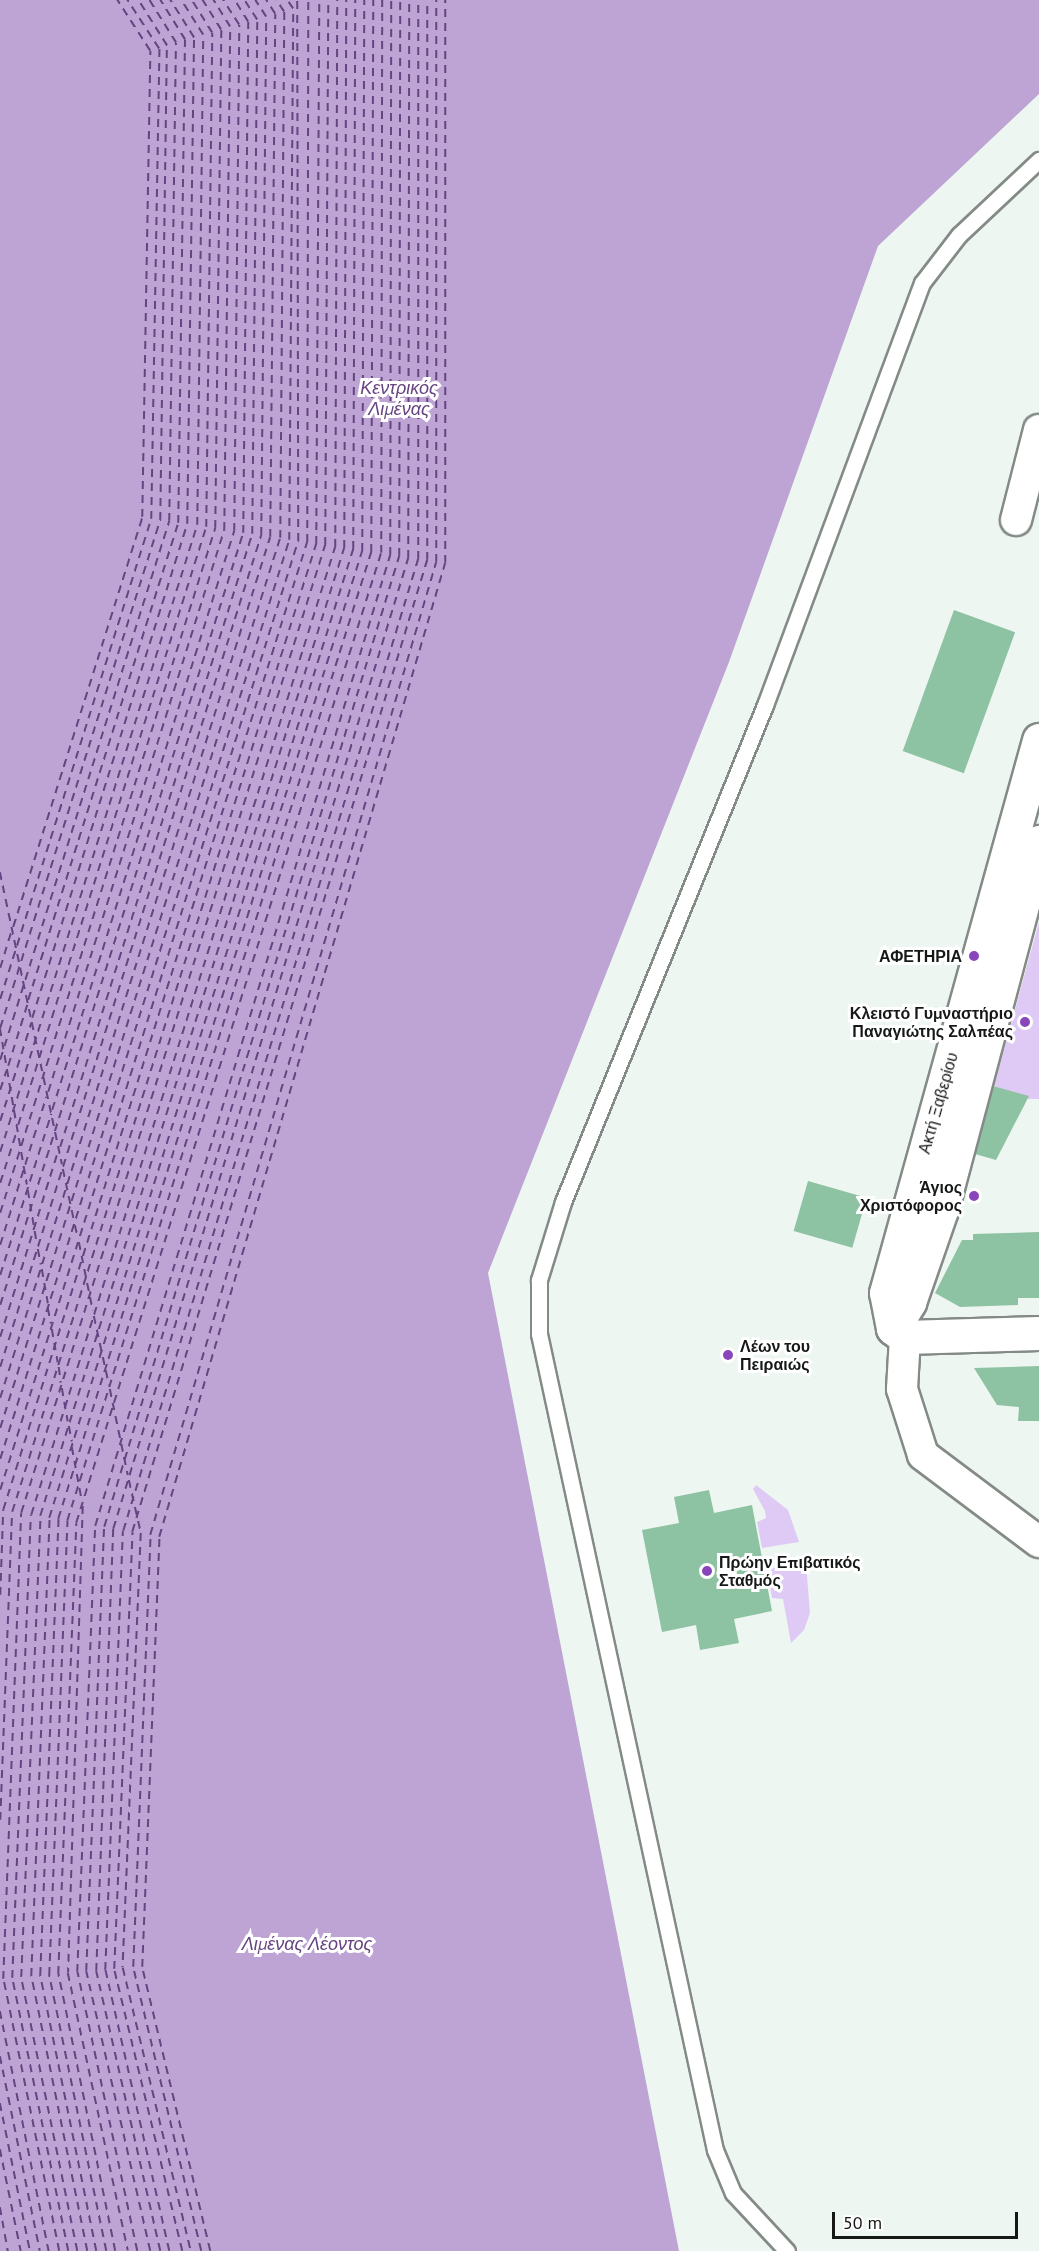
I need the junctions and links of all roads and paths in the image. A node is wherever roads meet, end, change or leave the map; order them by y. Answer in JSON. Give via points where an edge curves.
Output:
{"nodes":[{"id":1,"x":1039,"y":160,"type":"edge"},
{"id":2,"x":1039,"y":430,"type":"edge"},
{"id":3,"x":1016,"y":520,"type":"dead end"},
{"id":4,"x":1039,"y":740,"type":"edge"},
{"id":5,"x":1039,"y":842,"type":"edge"},
{"id":6,"x":899,"y":1332,"type":"junction"},
{"id":7,"x":1039,"y":1333,"type":"edge"},
{"id":8,"x":1039,"y":1542,"type":"edge"},
{"id":9,"x":787,"y":2251,"type":"edge"}],
"edges":[{"from":1,"to":9,"type":"lane","via":[[959,235],[922,283],[765,705],[560,1212],[539,1280],[538,1334],[715,2151],[733,2193]]},
{"from":2,"to":3,"type":"street"},
{"from":4,"to":6,"type":"main road","name":"Ακτή Ξαβερίου","via":[[894,1259],[886,1293]]},
{"from":5,"to":6,"type":"main road","name":"Ακτή Ξαβερίου","via":[[940,1210]]},
{"from":6,"to":7,"type":"main road"},
{"from":6,"to":8,"type":"street","via":[[905,1407],[924,1455]]}]}
